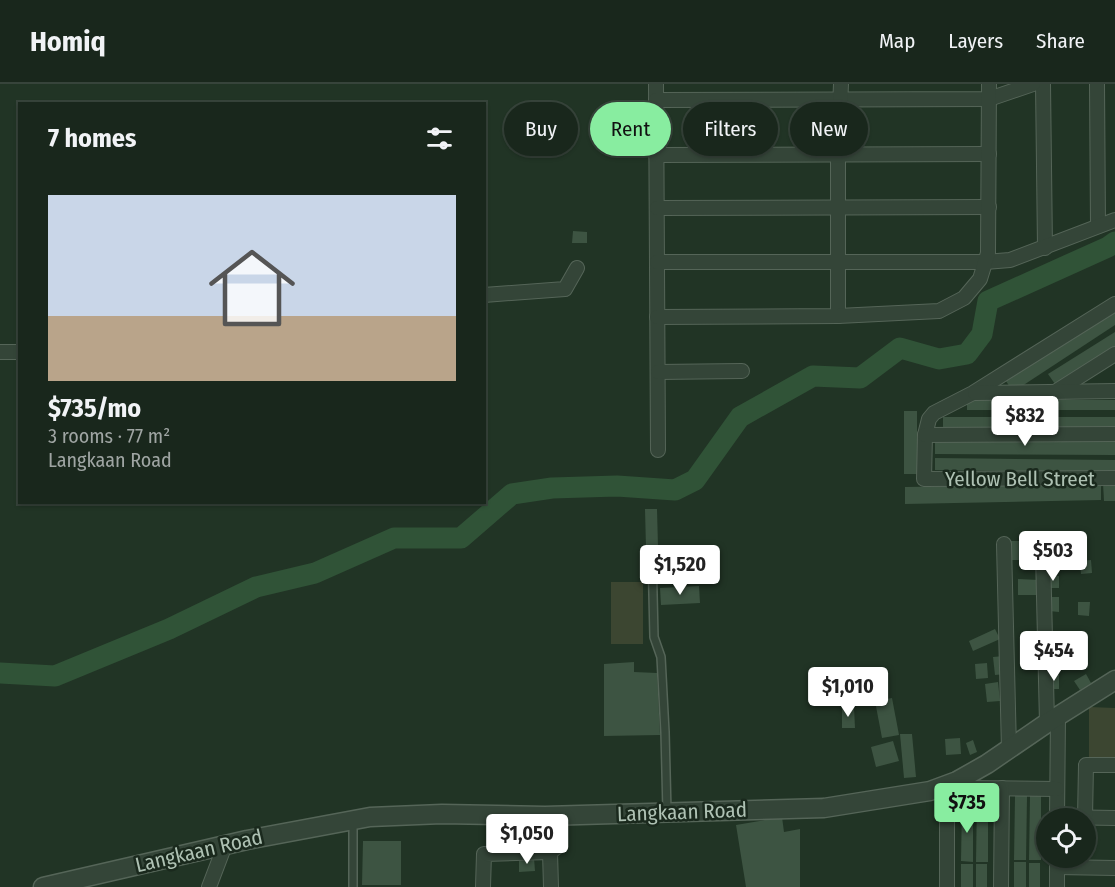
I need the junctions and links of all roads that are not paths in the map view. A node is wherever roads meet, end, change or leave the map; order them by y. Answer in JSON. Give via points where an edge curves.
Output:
{"nodes":[{"id":1,"x":656,"y":84,"type":"edge"},
{"id":2,"x":842,"y":84,"type":"edge"},
{"id":3,"x":989,"y":84,"type":"edge"},
{"id":4,"x":1033,"y":84,"type":"edge"},
{"id":5,"x":1043,"y":84,"type":"edge"},
{"id":6,"x":1096,"y":84,"type":"edge"},
{"id":7,"x":841,"y":99,"type":"junction"},
{"id":8,"x":989,"y":99,"type":"junction"},
{"id":9,"x":656,"y":100,"type":"joint"},
{"id":10,"x":841,"y":102,"type":"edge"},
{"id":11,"x":790,"y":154,"type":"edge"},
{"id":12,"x":868,"y":154,"type":"edge"},
{"id":13,"x":989,"y":154,"type":"junction"},
{"id":14,"x":671,"y":155,"type":"edge"},
{"id":15,"x":656,"y":156,"type":"edge"},
{"id":16,"x":838,"y":156,"type":"edge"},
{"id":17,"x":989,"y":207,"type":"junction"},
{"id":18,"x":657,"y":208,"type":"junction"},
{"id":19,"x":838,"y":208,"type":"junction"},
{"id":20,"x":1115,"y":220,"type":"edge"},
{"id":21,"x":1098,"y":226,"type":"junction"},
{"id":22,"x":1045,"y":248,"type":"junction"},
{"id":23,"x":657,"y":262,"type":"junction"},
{"id":24,"x":838,"y":262,"type":"junction"},
{"id":25,"x":985,"y":262,"type":"junction"},
{"id":26,"x":577,"y":268,"type":"dead end"},
{"id":27,"x":486,"y":295,"type":"edge"},
{"id":28,"x":1115,"y":304,"type":"edge"},
{"id":29,"x":838,"y":316,"type":"junction"},
{"id":30,"x":657,"y":317,"type":"junction"},
{"id":31,"x":0,"y":352,"type":"edge"},
{"id":32,"x":18,"y":352,"type":"edge"},
{"id":33,"x":1115,"y":354,"type":"edge"},
{"id":34,"x":742,"y":371,"type":"dead end"},
{"id":35,"x":658,"y":372,"type":"junction"},
{"id":36,"x":1115,"y":391,"type":"edge"},
{"id":37,"x":1055,"y":392,"type":"junction"},
{"id":38,"x":973,"y":393,"type":"junction"},
{"id":39,"x":1115,"y":434,"type":"edge"},
{"id":40,"x":925,"y":435,"type":"junction"},
{"id":41,"x":658,"y":450,"type":"dead end"},
{"id":42,"x":1115,"y":478,"type":"edge"},
{"id":43,"x":1004,"y":544,"type":"dead end"},
{"id":44,"x":652,"y":552,"type":"dead end"},
{"id":45,"x":1043,"y":554,"type":"dead end"},
{"id":46,"x":1115,"y":680,"type":"edge"},
{"id":47,"x":1052,"y":719,"type":"junction"},
{"id":48,"x":1009,"y":750,"type":"junction"},
{"id":49,"x":1115,"y":765,"type":"edge"},
{"id":50,"x":1002,"y":788,"type":"junction"},
{"id":51,"x":1058,"y":789,"type":"junction"},
{"id":52,"x":1057,"y":808,"type":"edge"},
{"id":53,"x":1085,"y":808,"type":"edge"},
{"id":54,"x":667,"y":812,"type":"junction"},
{"id":55,"x":552,"y":815,"type":"junction"},
{"id":56,"x":1096,"y":818,"type":"edge"},
{"id":57,"x":1115,"y":818,"type":"edge"},
{"id":58,"x":353,"y":820,"type":"junction"},
{"id":59,"x":225,"y":845,"type":"junction"},
{"id":60,"x":550,"y":852,"type":"junction"},
{"id":61,"x":1096,"y":866,"type":"edge"},
{"id":62,"x":1057,"y":868,"type":"edge"},
{"id":63,"x":1115,"y":868,"type":"edge"},
{"id":64,"x":43,"y":887,"type":"edge"},
{"id":65,"x":209,"y":887,"type":"edge"},
{"id":66,"x":352,"y":887,"type":"edge"},
{"id":67,"x":483,"y":887,"type":"edge"},
{"id":68,"x":551,"y":887,"type":"edge"},
{"id":69,"x":947,"y":887,"type":"edge"},
{"id":70,"x":1001,"y":887,"type":"edge"},
{"id":71,"x":1057,"y":887,"type":"edge"}],
"edges":[{"from":1,"to":9,"type":"street"},
{"from":2,"to":7,"type":"street"},
{"from":3,"to":8,"type":"street"},
{"from":4,"to":8,"type":"street"},
{"from":5,"to":22,"type":"street"},
{"from":6,"to":21,"type":"street"},
{"from":7,"to":8,"type":"street"},
{"from":7,"to":9,"type":"street"},
{"from":7,"to":10,"type":"street"},
{"from":8,"to":13,"type":"street"},
{"from":11,"to":14,"type":"street"},
{"from":12,"to":13,"type":"street"},
{"from":13,"to":17,"type":"street"},
{"from":15,"to":18,"type":"street"},
{"from":16,"to":19,"type":"street"},
{"from":17,"to":19,"type":"street"},
{"from":17,"to":25,"type":"street"},
{"from":18,"to":19,"type":"street"},
{"from":18,"to":23,"type":"street"},
{"from":19,"to":24,"type":"street"},
{"from":20,"to":21,"type":"street"},
{"from":21,"to":22,"type":"street"},
{"from":22,"to":25,"type":"street","via":[[1010,260]]},
{"from":23,"to":24,"type":"street"},
{"from":23,"to":30,"type":"street"},
{"from":24,"to":25,"type":"street"},
{"from":24,"to":29,"type":"street"},
{"from":25,"to":29,"type":"street","via":[[980,279],[964,298],[939,311]]},
{"from":26,"to":27,"type":"street","via":[[565,290]]},
{"from":28,"to":38,"type":"street"},
{"from":29,"to":30,"type":"street"},
{"from":30,"to":35,"type":"street"},
{"from":31,"to":32,"type":"street"},
{"from":33,"to":37,"type":"street"},
{"from":34,"to":35,"type":"street"},
{"from":35,"to":41,"type":"street"},
{"from":36,"to":37,"type":"street"},
{"from":37,"to":38,"type":"street"},
{"from":38,"to":40,"type":"street","via":[[934,413]]},
{"from":39,"to":40,"type":"street"},
{"from":40,"to":42,"type":"street","name":"Yellow Bell Street","via":[[924,479]]},
{"from":43,"to":48,"type":"street"},
{"from":44,"to":54,"type":"lane"},
{"from":45,"to":47,"type":"street"},
{"from":46,"to":47,"type":"street","name":"Langkaan Road"},
{"from":47,"to":48,"type":"street","name":"Langkaan Road"},
{"from":47,"to":51,"type":"street"},
{"from":48,"to":54,"type":"street","name":"Langkaan Road","via":[[957,781],[930,791],[824,808]]},
{"from":49,"to":53,"type":"street","via":[[1086,765]]},
{"from":50,"to":51,"type":"street"},
{"from":50,"to":69,"type":"street","via":[[968,788],[954,798],[947,816]]},
{"from":50,"to":70,"type":"street"},
{"from":51,"to":52,"type":"street"},
{"from":54,"to":55,"type":"street","name":"Langkaan Road"},
{"from":55,"to":58,"type":"street","name":"Langkaan Road","via":[[442,814]]},
{"from":55,"to":60,"type":"street","via":[[544,847]]},
{"from":56,"to":57,"type":"street"},
{"from":58,"to":59,"type":"street","name":"Langkaan Road"},
{"from":58,"to":66,"type":"lane"},
{"from":59,"to":64,"type":"street","name":"Langkaan Road"},
{"from":59,"to":65,"type":"street"},
{"from":60,"to":67,"type":"street","via":[[484,854]]},
{"from":60,"to":68,"type":"street"},
{"from":61,"to":63,"type":"street"},
{"from":62,"to":71,"type":"street"}]}
